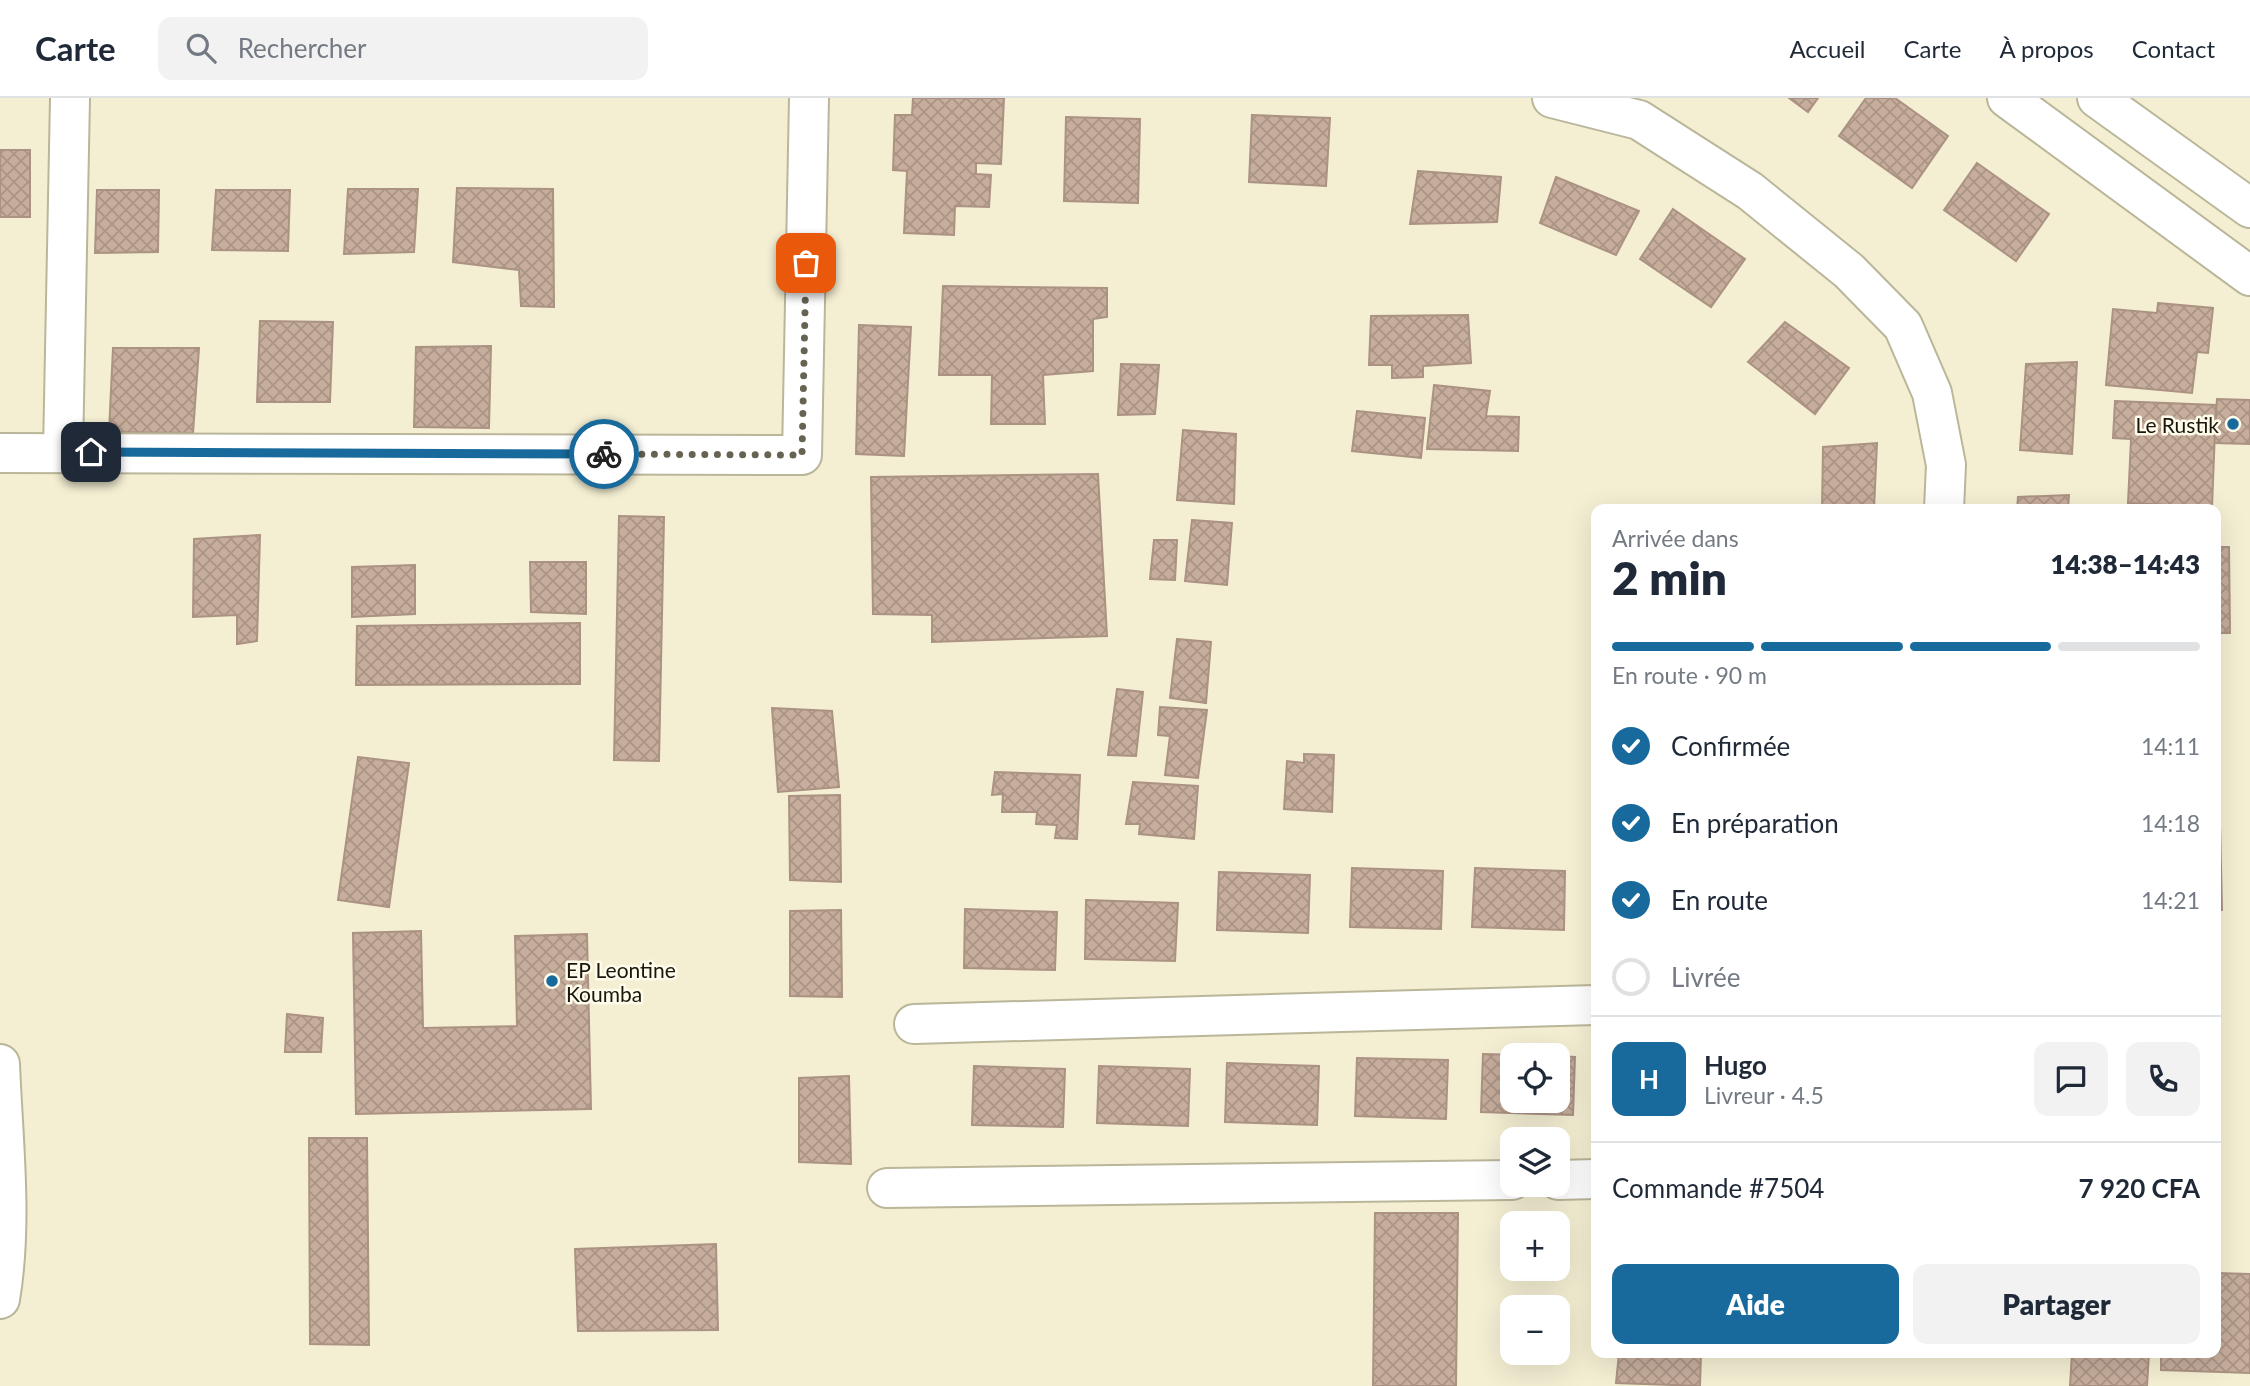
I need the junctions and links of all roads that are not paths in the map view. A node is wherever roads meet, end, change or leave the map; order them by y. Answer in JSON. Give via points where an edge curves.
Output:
{"nodes":[{"id":1,"x":70,"y":98,"type":"edge"},
{"id":2,"x":809,"y":98,"type":"edge"},
{"id":3,"x":1552,"y":98,"type":"edge"},
{"id":4,"x":2007,"y":98,"type":"edge"},
{"id":5,"x":2097,"y":98,"type":"edge"},
{"id":6,"x":2250,"y":208,"type":"edge"},
{"id":7,"x":2250,"y":275,"type":"edge"},
{"id":8,"x":63,"y":452,"type":"junction"},
{"id":9,"x":0,"y":453,"type":"edge"},
{"id":10,"x":1944,"y":504,"type":"edge"},
{"id":11,"x":1591,"y":1005,"type":"edge"},
{"id":12,"x":914,"y":1024,"type":"dead end"},
{"id":13,"x":0,"y":1064,"type":"edge"},
{"id":14,"x":1591,"y":1179,"type":"edge"},
{"id":15,"x":1500,"y":1180,"type":"edge"},
{"id":16,"x":1570,"y":1180,"type":"edge"},
{"id":17,"x":887,"y":1188,"type":"dead end"},
{"id":18,"x":0,"y":1299,"type":"edge"}],
"edges":[{"from":1,"to":8,"type":"street"},
{"from":2,"to":8,"type":"street","via":[[802,455]]},
{"from":3,"to":10,"type":"street","via":[[1639,120],[1739,184],[1849,271],[1903,326],[1932,393],[1946,465]]},
{"from":4,"to":7,"type":"street"},
{"from":5,"to":6,"type":"street"},
{"from":8,"to":9,"type":"street"},
{"from":11,"to":12,"type":"street"},
{"from":13,"to":18,"type":"street","via":[[6,1229]]},
{"from":14,"to":16,"type":"street"},
{"from":15,"to":17,"type":"street"}]}
